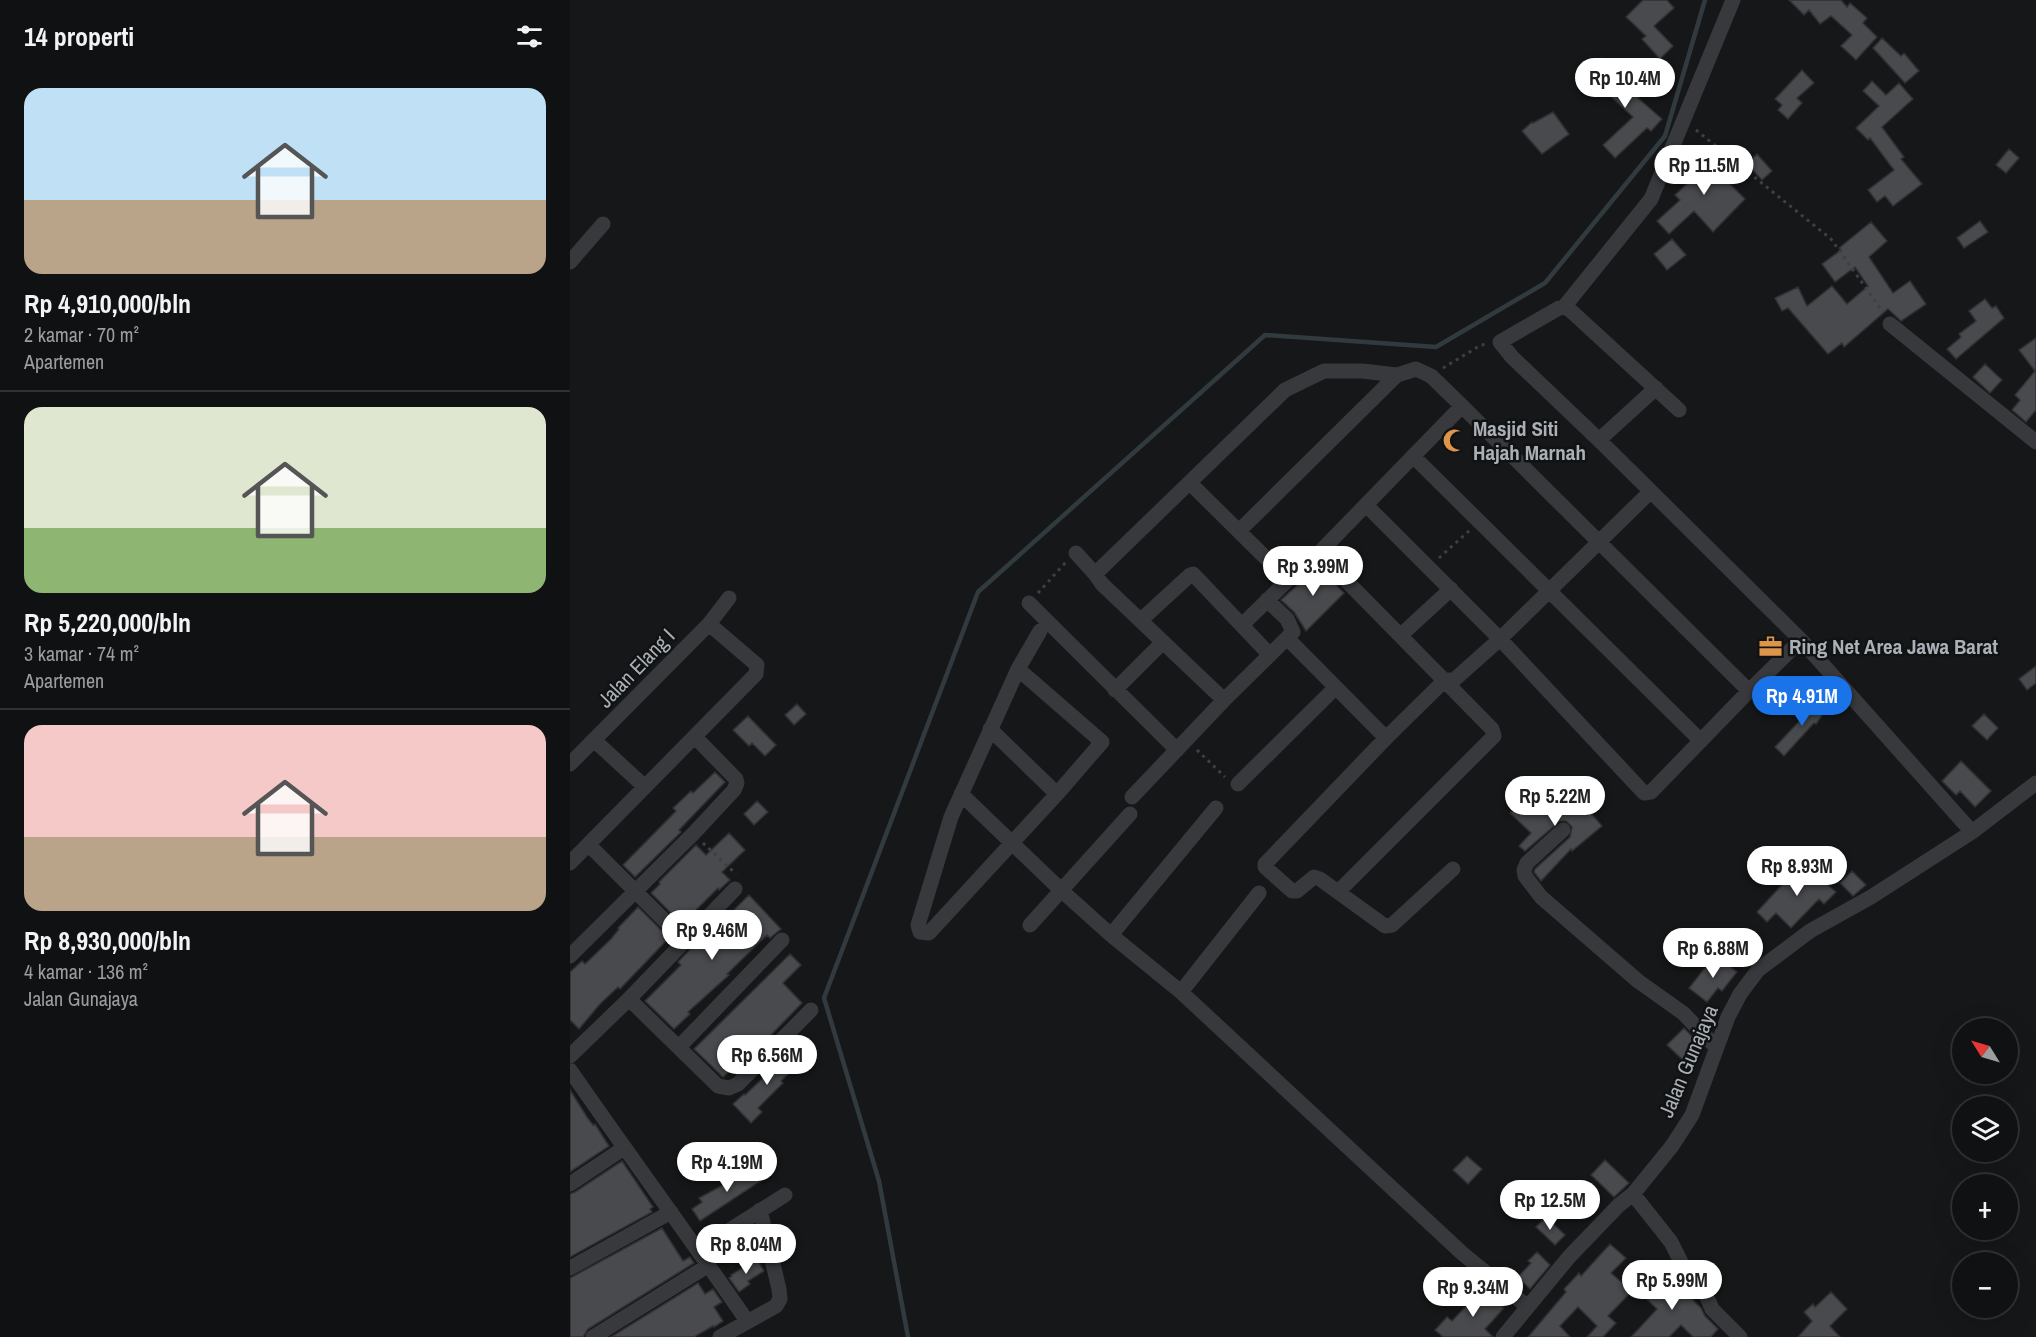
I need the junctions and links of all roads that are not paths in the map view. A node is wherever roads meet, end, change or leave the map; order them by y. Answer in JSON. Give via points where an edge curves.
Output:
{"nodes":[{"id":1,"x":1733,"y":0,"type":"edge"},
{"id":2,"x":603,"y":224,"type":"dead end"},
{"id":3,"x":570,"y":262,"type":"edge"},
{"id":4,"x":1564,"y":307,"type":"junction"},
{"id":5,"x":1890,"y":324,"type":"road end"},
{"id":6,"x":1397,"y":375,"type":"junction"},
{"id":7,"x":1656,"y":388,"type":"junction"},
{"id":8,"x":1462,"y":406,"type":"junction"},
{"id":9,"x":1679,"y":410,"type":"dead end"},
{"id":10,"x":1599,"y":440,"type":"junction"},
{"id":11,"x":2036,"y":442,"type":"edge"},
{"id":12,"x":1413,"y":456,"type":"junction"},
{"id":13,"x":1190,"y":483,"type":"junction"},
{"id":14,"x":1650,"y":492,"type":"junction"},
{"id":15,"x":1366,"y":505,"type":"junction"},
{"id":16,"x":1239,"y":531,"type":"junction"},
{"id":17,"x":1598,"y":542,"type":"junction"},
{"id":18,"x":1076,"y":553,"type":"road end"},
{"id":19,"x":1318,"y":553,"type":"junction"},
{"id":20,"x":1095,"y":574,"type":"junction"},
{"id":21,"x":1288,"y":580,"type":"junction"},
{"id":22,"x":1451,"y":589,"type":"junction"},
{"id":23,"x":1550,"y":590,"type":"junction"},
{"id":24,"x":729,"y":598,"type":"dead end"},
{"id":25,"x":1268,"y":600,"type":"junction"},
{"id":26,"x":1029,"y":603,"type":"road end"},
{"id":27,"x":1141,"y":620,"type":"junction"},
{"id":28,"x":709,"y":624,"type":"junction"},
{"id":29,"x":1242,"y":625,"type":"junction"},
{"id":30,"x":1040,"y":631,"type":"dead end"},
{"id":31,"x":1401,"y":635,"type":"junction"},
{"id":32,"x":1288,"y":639,"type":"junction"},
{"id":33,"x":1500,"y":639,"type":"junction"},
{"id":34,"x":1801,"y":640,"type":"junction"},
{"id":35,"x":1163,"y":642,"type":"junction"},
{"id":36,"x":1270,"y":655,"type":"junction"},
{"id":37,"x":1018,"y":669,"type":"junction"},
{"id":38,"x":1445,"y":680,"type":"junction"},
{"id":39,"x":1335,"y":688,"type":"junction"},
{"id":40,"x":1115,"y":690,"type":"junction"},
{"id":41,"x":1749,"y":691,"type":"junction"},
{"id":42,"x":1224,"y":700,"type":"junction"},
{"id":43,"x":990,"y":729,"type":"junction"},
{"id":44,"x":695,"y":737,"type":"junction"},
{"id":45,"x":1386,"y":738,"type":"junction"},
{"id":46,"x":595,"y":741,"type":"junction"},
{"id":47,"x":1701,"y":741,"type":"junction"},
{"id":48,"x":1182,"y":745,"type":"junction"},
{"id":49,"x":570,"y":764,"type":"edge"},
{"id":50,"x":2036,"y":783,"type":"edge"},
{"id":51,"x":1238,"y":784,"type":"road end"},
{"id":52,"x":645,"y":787,"type":"junction"},
{"id":53,"x":961,"y":794,"type":"junction"},
{"id":54,"x":1057,"y":794,"type":"junction"},
{"id":55,"x":1132,"y":797,"type":"dead end"},
{"id":56,"x":1216,"y":808,"type":"dead end"},
{"id":57,"x":1130,"y":814,"type":"dead end"},
{"id":58,"x":1563,"y":830,"type":"dead end"},
{"id":59,"x":1972,"y":832,"type":"junction"},
{"id":60,"x":1012,"y":844,"type":"junction"},
{"id":61,"x":589,"y":845,"type":"junction"},
{"id":62,"x":570,"y":863,"type":"edge"},
{"id":63,"x":1453,"y":869,"type":"dead end"},
{"id":64,"x":735,"y":889,"type":"road end"},
{"id":65,"x":1062,"y":891,"type":"junction"},
{"id":66,"x":636,"y":892,"type":"junction"},
{"id":67,"x":1338,"y":892,"type":"junction"},
{"id":68,"x":1259,"y":893,"type":"dead end"},
{"id":69,"x":1030,"y":925,"type":"dead end"},
{"id":70,"x":1111,"y":935,"type":"junction"},
{"id":71,"x":782,"y":940,"type":"dead end"},
{"id":72,"x":685,"y":941,"type":"junction"},
{"id":73,"x":570,"y":956,"type":"edge"},
{"id":74,"x":1181,"y":992,"type":"junction"},
{"id":75,"x":629,"y":999,"type":"junction"},
{"id":76,"x":811,"y":1010,"type":"dead end"},
{"id":77,"x":679,"y":1047,"type":"junction"},
{"id":78,"x":1716,"y":1047,"type":"junction"},
{"id":79,"x":570,"y":1056,"type":"edge"},
{"id":80,"x":570,"y":1070,"type":"edge"},
{"id":81,"x":624,"y":1148,"type":"junction"},
{"id":82,"x":570,"y":1184,"type":"edge"},
{"id":83,"x":1634,"y":1194,"type":"junction"},
{"id":84,"x":784,"y":1195,"type":"dead end"},
{"id":85,"x":760,"y":1210,"type":"junction"},
{"id":86,"x":671,"y":1212,"type":"junction"},
{"id":87,"x":698,"y":1250,"type":"junction"},
{"id":88,"x":709,"y":1265,"type":"junction"},
{"id":89,"x":570,"y":1268,"type":"edge"},
{"id":90,"x":1528,"y":1307,"type":"junction"},
{"id":91,"x":747,"y":1321,"type":"junction"},
{"id":92,"x":593,"y":1337,"type":"edge"},
{"id":93,"x":720,"y":1337,"type":"edge"},
{"id":94,"x":1503,"y":1337,"type":"edge"},
{"id":95,"x":1740,"y":1337,"type":"edge"}],
"edges":[{"from":1,"to":4,"type":"street","via":[[1651,199]]},
{"from":2,"to":3,"type":"street"},
{"from":4,"to":7,"type":"street"},
{"from":4,"to":10,"type":"street","via":[[1500,342]]},
{"from":5,"to":11,"type":"street"},
{"from":6,"to":8,"type":"street","via":[[1416,369],[1431,376]]},
{"from":6,"to":13,"type":"street","via":[[1324,371],[1300,381],[1285,390]]},
{"from":6,"to":16,"type":"street"},
{"from":7,"to":9,"type":"street"},
{"from":7,"to":10,"type":"street"},
{"from":8,"to":12,"type":"street"},
{"from":8,"to":17,"type":"street"},
{"from":10,"to":14,"type":"street"},
{"from":12,"to":15,"type":"street"},
{"from":12,"to":23,"type":"street"},
{"from":13,"to":16,"type":"street"},
{"from":13,"to":20,"type":"street"},
{"from":14,"to":17,"type":"street"},
{"from":14,"to":34,"type":"street"},
{"from":15,"to":19,"type":"street"},
{"from":15,"to":22,"type":"street"},
{"from":16,"to":21,"type":"street"},
{"from":17,"to":23,"type":"street"},
{"from":17,"to":41,"type":"street"},
{"from":18,"to":20,"type":"street"},
{"from":19,"to":21,"type":"street"},
{"from":19,"to":31,"type":"street"},
{"from":20,"to":27,"type":"street"},
{"from":21,"to":25,"type":"street"},
{"from":22,"to":31,"type":"street"},
{"from":22,"to":33,"type":"street"},
{"from":23,"to":33,"type":"street"},
{"from":23,"to":47,"type":"street"},
{"from":24,"to":28,"type":"street","name":"Jalan Elang I"},
{"from":25,"to":29,"type":"street"},
{"from":25,"to":32,"type":"street","via":[[1292,626]]},
{"from":26,"to":40,"type":"street"},
{"from":27,"to":29,"type":"street","via":[[1193,574]]},
{"from":27,"to":35,"type":"street"},
{"from":28,"to":44,"type":"street","via":[[757,665],[757,670]]},
{"from":28,"to":46,"type":"street","name":"Jalan Elang I"},
{"from":29,"to":36,"type":"street"},
{"from":30,"to":37,"type":"street"},
{"from":31,"to":38,"type":"street"},
{"from":32,"to":36,"type":"street"},
{"from":32,"to":39,"type":"street"},
{"from":33,"to":38,"type":"street","via":[[1454,680]]},
{"from":33,"to":47,"type":"street","via":[[1644,793],[1651,792]]},
{"from":34,"to":41,"type":"street"},
{"from":34,"to":59,"type":"street"},
{"from":35,"to":40,"type":"street"},
{"from":35,"to":42,"type":"street"},
{"from":36,"to":42,"type":"street"},
{"from":37,"to":43,"type":"street"},
{"from":37,"to":54,"type":"street","via":[[1102,742]]},
{"from":38,"to":45,"type":"street"},
{"from":38,"to":67,"type":"street","via":[[1492,729],[1494,736]]},
{"from":39,"to":45,"type":"street"},
{"from":39,"to":51,"type":"street"},
{"from":40,"to":48,"type":"street"},
{"from":41,"to":47,"type":"street"},
{"from":42,"to":48,"type":"street"},
{"from":43,"to":53,"type":"street"},
{"from":43,"to":54,"type":"street"},
{"from":44,"to":52,"type":"street"},
{"from":44,"to":66,"type":"street","via":[[737,783]]},
{"from":45,"to":67,"type":"street","via":[[1265,864],[1292,891],[1314,877]]},
{"from":46,"to":49,"type":"street","name":"Jalan Elang I"},
{"from":46,"to":52,"type":"street"},
{"from":48,"to":55,"type":"street"},
{"from":50,"to":59,"type":"street","name":"Jalan Gunajaya"},
{"from":52,"to":61,"type":"street"},
{"from":53,"to":60,"type":"street"},
{"from":53,"to":60,"type":"street","via":[[921,914],[920,932],[929,933]]},
{"from":54,"to":60,"type":"street"},
{"from":56,"to":70,"type":"street"},
{"from":57,"to":65,"type":"street"},
{"from":58,"to":78,"type":"street","via":[[1527,863],[1526,876],[1541,897],[1638,981],[1683,1014]]},
{"from":59,"to":78,"type":"street","name":"Jalan Gunajaya","via":[[1810,931],[1758,970],[1732,1009]]},
{"from":60,"to":65,"type":"street"},
{"from":61,"to":62,"type":"street"},
{"from":61,"to":66,"type":"street"},
{"from":63,"to":67,"type":"street","via":[[1392,925],[1380,924]]},
{"from":64,"to":72,"type":"street"},
{"from":65,"to":69,"type":"street"},
{"from":65,"to":70,"type":"street"},
{"from":66,"to":72,"type":"street"},
{"from":66,"to":73,"type":"street"},
{"from":68,"to":74,"type":"street"},
{"from":70,"to":74,"type":"street"},
{"from":71,"to":77,"type":"street"},
{"from":72,"to":75,"type":"street"},
{"from":74,"to":90,"type":"street","via":[[1463,1254]]},
{"from":75,"to":77,"type":"street"},
{"from":75,"to":79,"type":"street"},
{"from":76,"to":77,"type":"street","via":[[738,1084],[729,1088],[718,1086]]},
{"from":78,"to":83,"type":"street","name":"Jalan Gunajaya","via":[[1692,1115]]},
{"from":80,"to":81,"type":"street"},
{"from":81,"to":82,"type":"street"},
{"from":81,"to":86,"type":"street"},
{"from":83,"to":90,"type":"street","name":"Jalan Gunajaya","via":[[1569,1257]]},
{"from":83,"to":95,"type":"street","via":[[1671,1242],[1686,1272],[1704,1290],[1712,1309]]},
{"from":84,"to":85,"type":"street"},
{"from":85,"to":87,"type":"street"},
{"from":85,"to":91,"type":"street","via":[[780,1299],[776,1306]]},
{"from":86,"to":87,"type":"street"},
{"from":86,"to":89,"type":"street"},
{"from":87,"to":88,"type":"street"},
{"from":88,"to":91,"type":"street"},
{"from":88,"to":92,"type":"street"},
{"from":90,"to":94,"type":"street","name":"Jalan Gunajaya"},
{"from":91,"to":93,"type":"street"}]}
